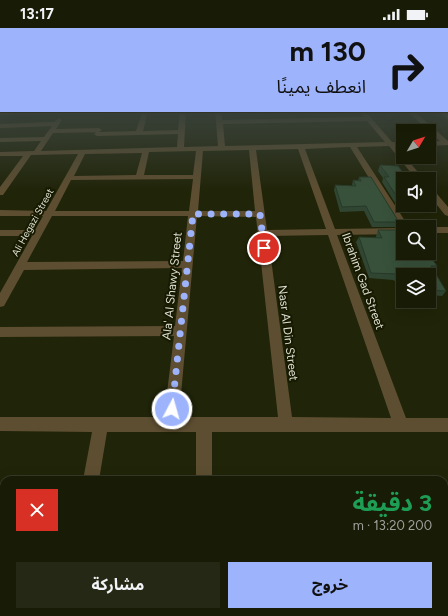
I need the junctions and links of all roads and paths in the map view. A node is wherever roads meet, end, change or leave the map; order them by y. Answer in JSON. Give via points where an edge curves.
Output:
{"nodes":[{"id":1,"x":48,"y":136,"type":"edge"},
{"id":2,"x":83,"y":136,"type":"edge"},
{"id":3,"x":94,"y":136,"type":"edge"},
{"id":4,"x":109,"y":136,"type":"edge"},
{"id":5,"x":181,"y":136,"type":"edge"},
{"id":6,"x":221,"y":136,"type":"edge"},
{"id":7,"x":384,"y":136,"type":"edge"},
{"id":8,"x":437,"y":136,"type":"edge"},
{"id":9,"x":46,"y":139,"type":"junction"},
{"id":10,"x":0,"y":140,"type":"edge"},
{"id":11,"x":436,"y":144,"type":"edge"},
{"id":12,"x":391,"y":145,"type":"junction"},
{"id":13,"x":396,"y":145,"type":"edge"},
{"id":14,"x":446,"y":145,"type":"edge"},
{"id":15,"x":353,"y":146,"type":"junction"},
{"id":16,"x":301,"y":147,"type":"junction"},
{"id":17,"x":222,"y":148,"type":"junction"},
{"id":18,"x":252,"y":148,"type":"junction"},
{"id":19,"x":200,"y":149,"type":"junction"},
{"id":20,"x":146,"y":150,"type":"junction"},
{"id":21,"x":180,"y":150,"type":"junction"},
{"id":22,"x":32,"y":153,"type":"junction"},
{"id":23,"x":0,"y":154,"type":"edge"},
{"id":24,"x":414,"y":172,"type":"edge"},
{"id":25,"x":197,"y":177,"type":"junction"},
{"id":26,"x":68,"y":178,"type":"junction"},
{"id":27,"x":138,"y":178,"type":"junction"},
{"id":28,"x":0,"y":193,"type":"edge"},
{"id":29,"x":436,"y":196,"type":"edge"},
{"id":30,"x":444,"y":203,"type":"edge"},
{"id":31,"x":0,"y":213,"type":"edge"},
{"id":32,"x":49,"y":213,"type":"junction"},
{"id":33,"x":448,"y":213,"type":"edge"},
{"id":34,"x":193,"y":214,"type":"junction"},
{"id":35,"x":260,"y":214,"type":"junction"},
{"id":36,"x":400,"y":220,"type":"edge"},
{"id":37,"x":436,"y":230,"type":"edge"},
{"id":38,"x":448,"y":230,"type":"edge"},
{"id":39,"x":396,"y":231,"type":"edge"},
{"id":40,"x":331,"y":232,"type":"junction"},
{"id":41,"x":0,"y":233,"type":"edge"},
{"id":42,"x":38,"y":233,"type":"junction"},
{"id":43,"x":262,"y":233,"type":"junction"},
{"id":44,"x":188,"y":264,"type":"junction"},
{"id":45,"x":21,"y":266,"type":"junction"},
{"id":46,"x":0,"y":304,"type":"edge"},
{"id":47,"x":181,"y":331,"type":"junction"},
{"id":48,"x":0,"y":332,"type":"edge"},
{"id":49,"x":0,"y":424,"type":"edge"},
{"id":50,"x":401,"y":424,"type":"junction"},
{"id":51,"x":101,"y":425,"type":"junction"},
{"id":52,"x":171,"y":425,"type":"junction"},
{"id":53,"x":204,"y":425,"type":"junction"},
{"id":54,"x":286,"y":425,"type":"junction"},
{"id":55,"x":448,"y":425,"type":"edge"},
{"id":56,"x":92,"y":476,"type":"edge"},
{"id":57,"x":204,"y":476,"type":"edge"}],
"edges":[{"from":1,"to":9,"type":"street"},
{"from":2,"to":22,"type":"street"},
{"from":3,"to":26,"type":"street","name":"Ali Hegazi Street"},
{"from":4,"to":20,"type":"street"},
{"from":5,"to":21,"type":"street"},
{"from":6,"to":17,"type":"street"},
{"from":7,"to":12,"type":"street"},
{"from":8,"to":14,"type":"street"},
{"from":9,"to":10,"type":"street"},
{"from":9,"to":22,"type":"street"},
{"from":11,"to":14,"type":"street"},
{"from":12,"to":13,"type":"street"},
{"from":12,"to":15,"type":"street"},
{"from":12,"to":24,"type":"street"},
{"from":15,"to":16,"type":"street"},
{"from":15,"to":36,"type":"street"},
{"from":16,"to":18,"type":"street"},
{"from":16,"to":40,"type":"street","name":"Ibrahim Gad Street"},
{"from":17,"to":18,"type":"street"},
{"from":17,"to":19,"type":"street"},
{"from":18,"to":35,"type":"street","name":"Nasr Al Din Street"},
{"from":19,"to":21,"type":"street"},
{"from":19,"to":25,"type":"street","name":"Ala' Al Shawy Street"},
{"from":20,"to":21,"type":"street"},
{"from":20,"to":27,"type":"street"},
{"from":22,"to":23,"type":"street"},
{"from":22,"to":28,"type":"street"},
{"from":25,"to":27,"type":"street"},
{"from":25,"to":34,"type":"street","name":"Ala' Al Shawy Street"},
{"from":26,"to":27,"type":"street"},
{"from":26,"to":32,"type":"street","name":"Ali Hegazi Street"},
{"from":29,"to":30,"type":"street"},
{"from":30,"to":33,"type":"street"},
{"from":31,"to":32,"type":"street"},
{"from":32,"to":34,"type":"street"},
{"from":32,"to":42,"type":"street","name":"Ali Hegazi Street"},
{"from":34,"to":35,"type":"street"},
{"from":34,"to":44,"type":"street","name":"Ala' Al Shawy Street"},
{"from":35,"to":43,"type":"street","name":"Nasr Al Din Street"},
{"from":37,"to":38,"type":"street"},
{"from":39,"to":40,"type":"street"},
{"from":40,"to":43,"type":"street"},
{"from":40,"to":50,"type":"street","name":"Ibrahim Gad Street"},
{"from":41,"to":42,"type":"street"},
{"from":42,"to":45,"type":"street","name":"Ali Hegazi Street"},
{"from":43,"to":54,"type":"street","name":"Nasr Al Din Street"},
{"from":44,"to":45,"type":"street"},
{"from":44,"to":47,"type":"street","name":"Ala' Al Shawy Street"},
{"from":45,"to":46,"type":"street","name":"Ali Hegazi Street"},
{"from":47,"to":48,"type":"street"},
{"from":47,"to":52,"type":"street","name":"Ala' Al Shawy Street"},
{"from":49,"to":51,"type":"street"},
{"from":50,"to":54,"type":"street"},
{"from":50,"to":55,"type":"street"},
{"from":51,"to":52,"type":"street"},
{"from":51,"to":56,"type":"street"},
{"from":52,"to":53,"type":"street"},
{"from":53,"to":54,"type":"street"},
{"from":53,"to":57,"type":"street"}]}
